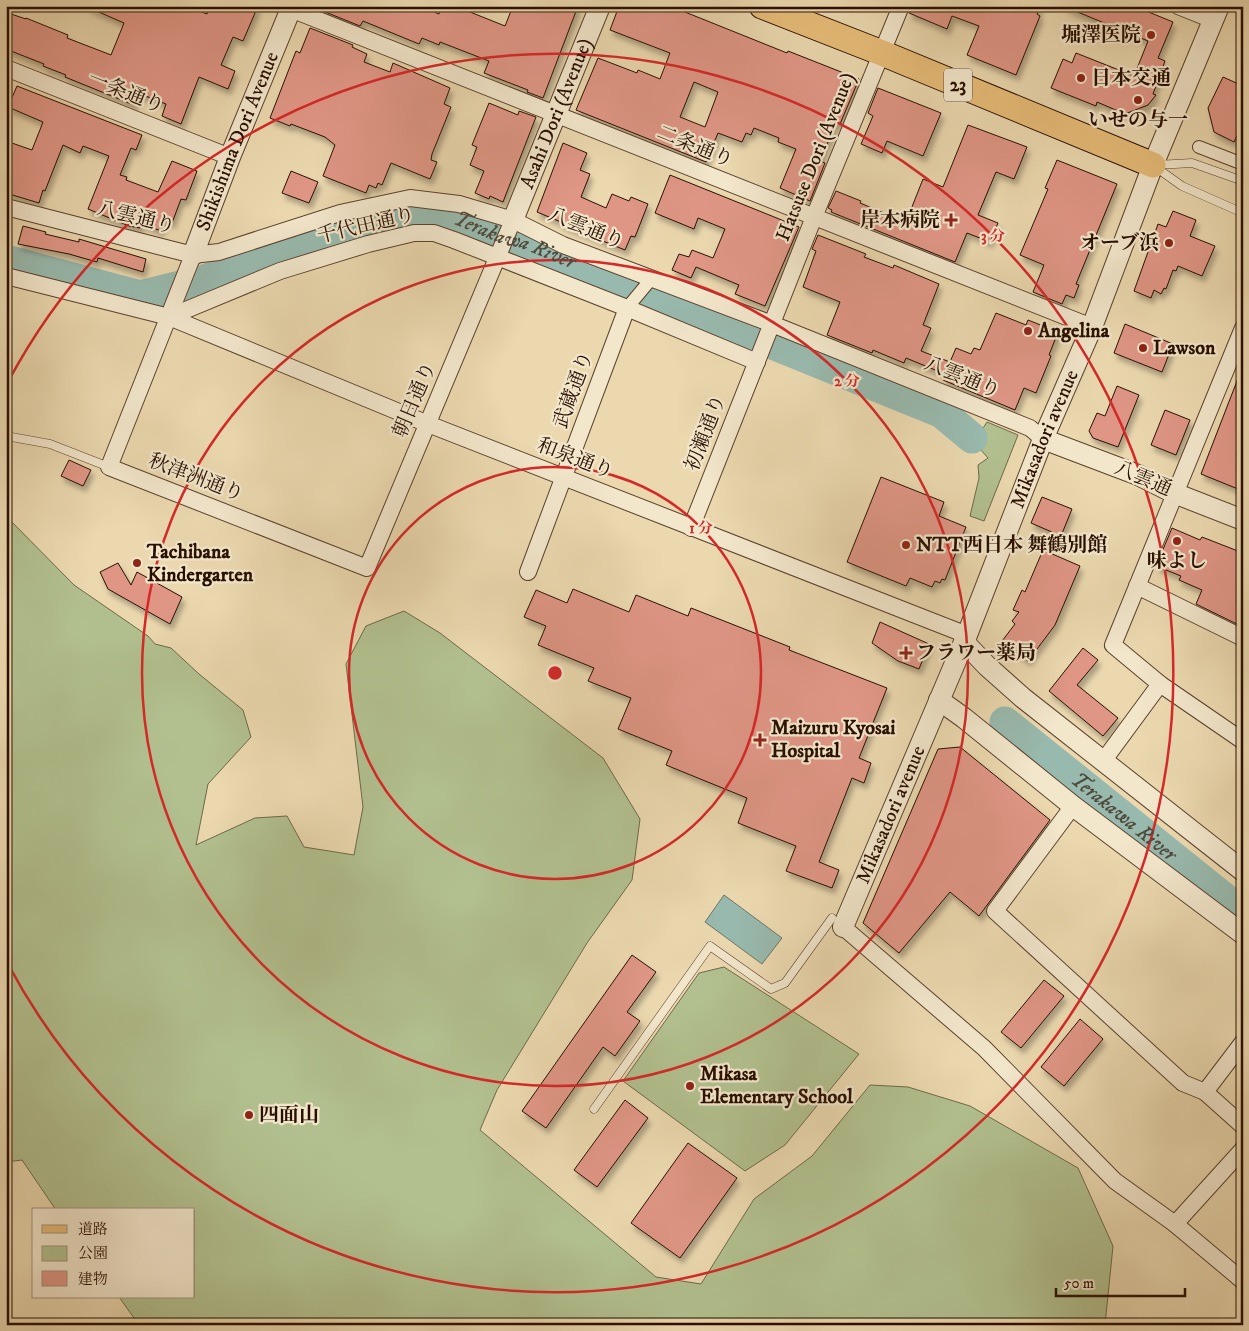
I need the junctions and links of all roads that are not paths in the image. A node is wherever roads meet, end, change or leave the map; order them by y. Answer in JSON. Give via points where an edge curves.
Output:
{"nodes":[{"id":1,"x":600,"y":6,"type":"edge"},
{"id":2,"x":762,"y":6,"type":"edge"},
{"id":3,"x":901,"y":6,"type":"edge"},
{"id":4,"x":1178,"y":6,"type":"edge"},
{"id":5,"x":289,"y":7,"type":"edge"},
{"id":6,"x":1216,"y":13,"type":"edge"},
{"id":7,"x":882,"y":53,"type":"junction"},
{"id":8,"x":6,"y":68,"type":"edge"},
{"id":9,"x":556,"y":114,"type":"junction"},
{"id":10,"x":1199,"y":148,"type":"dead end"},
{"id":11,"x":230,"y":156,"type":"junction"},
{"id":12,"x":1243,"y":164,"type":"edge"},
{"id":13,"x":1152,"y":165,"type":"junction"},
{"id":14,"x":1243,"y":181,"type":"edge"},
{"id":15,"x":6,"y":207,"type":"edge"},
{"id":16,"x":1243,"y":213,"type":"edge"},
{"id":17,"x":814,"y":217,"type":"junction"},
{"id":18,"x":511,"y":224,"type":"junction"},
{"id":19,"x":499,"y":252,"type":"junction"},
{"id":20,"x":193,"y":254,"type":"junction"},
{"id":21,"x":6,"y":276,"type":"edge"},
{"id":22,"x":649,"y":281,"type":"junction"},
{"id":23,"x":630,"y":305,"type":"junction"},
{"id":24,"x":169,"y":318,"type":"junction"},
{"id":25,"x":1092,"y":327,"type":"junction"},
{"id":26,"x":1243,"y":328,"type":"edge"},
{"id":27,"x":770,"y":329,"type":"junction"},
{"id":28,"x":758,"y":358,"type":"junction"},
{"id":29,"x":428,"y":424,"type":"junction"},
{"id":30,"x":6,"y":436,"type":"edge"},
{"id":31,"x":1043,"y":439,"type":"junction"},
{"id":32,"x":109,"y":467,"type":"junction"},
{"id":33,"x":564,"y":477,"type":"junction"},
{"id":34,"x":1174,"y":493,"type":"junction"},
{"id":35,"x":1243,"y":520,"type":"edge"},
{"id":36,"x":692,"y":528,"type":"junction"},
{"id":37,"x":368,"y":568,"type":"joint"},
{"id":38,"x":528,"y":572,"type":"dead end"},
{"id":39,"x":1137,"y":586,"type":"junction"},
{"id":40,"x":1243,"y":638,"type":"edge"},
{"id":41,"x":965,"y":639,"type":"junction"},
{"id":42,"x":1160,"y":684,"type":"junction"},
{"id":43,"x":939,"y":700,"type":"junction"},
{"id":44,"x":1243,"y":741,"type":"edge"},
{"id":45,"x":1104,"y":760,"type":"junction"},
{"id":46,"x":1073,"y":806,"type":"junction"},
{"id":47,"x":1243,"y":871,"type":"edge"},
{"id":48,"x":838,"y":922,"type":"junction"},
{"id":49,"x":1243,"y":934,"type":"edge"},
{"id":50,"x":1243,"y":1042,"type":"edge"},
{"id":51,"x":1205,"y":1092,"type":"junction"},
{"id":52,"x":594,"y":1109,"type":"dead end"},
{"id":53,"x":1243,"y":1126,"type":"edge"},
{"id":54,"x":1243,"y":1149,"type":"edge"},
{"id":55,"x":1175,"y":1224,"type":"junction"},
{"id":56,"x":1243,"y":1281,"type":"edge"}],
"edges":[{"from":1,"to":9,"type":"street","name":"Asahi Dori (Avenue)"},
{"from":2,"to":7,"type":"main road","number":"23"},
{"from":3,"to":7,"type":"street","name":"Hatsuse Dori (Avenue)"},
{"from":4,"to":6,"type":"street"},
{"from":5,"to":9,"type":"street","name":"二条通り"},
{"from":5,"to":11,"type":"street","name":"Shikishima Dori Avenue"},
{"from":6,"to":13,"type":"street","name":"Mikasadori avenue"},
{"from":7,"to":13,"type":"main road","number":"23"},
{"from":7,"to":17,"type":"street","name":"Hatsuse Dori (Avenue)"},
{"from":8,"to":11,"type":"street","name":"一条通り"},
{"from":9,"to":17,"type":"street","name":"二条通り"},
{"from":9,"to":18,"type":"street","name":"Asahi Dori (Avenue)"},
{"from":10,"to":12,"type":"street"},
{"from":11,"to":20,"type":"street","name":"Shikishima Dori Avenue"},
{"from":13,"to":14,"type":"lane","via":[[1192,163]]},
{"from":13,"to":16,"type":"lane","via":[[1182,186]]},
{"from":13,"to":25,"type":"street","name":"Mikasadori avenue"},
{"from":15,"to":20,"type":"street","name":"八雲通り"},
{"from":17,"to":25,"type":"street","name":"二条通り"},
{"from":17,"to":27,"type":"street","name":"Hatsuse Dori (Avenue)"},
{"from":18,"to":19,"type":"street","name":"朝日通り"},
{"from":18,"to":20,"type":"street","name":"八雲通り","via":[[459,204],[410,198],[340,213],[219,252]]},
{"from":18,"to":22,"type":"street","name":"八雲通り"},
{"from":19,"to":23,"type":"street","name":"千代田通り"},
{"from":19,"to":24,"type":"street","name":"千代田通り","via":[[434,233],[414,233],[280,271]]},
{"from":19,"to":29,"type":"street","name":"朝日通り"},
{"from":20,"to":24,"type":"street","name":"Shikishima Dori Avenue"},
{"from":21,"to":24,"type":"street"},
{"from":22,"to":23,"type":"street"},
{"from":22,"to":27,"type":"street","name":"八雲通り"},
{"from":23,"to":28,"type":"street","name":"千代田通り"},
{"from":23,"to":33,"type":"street","name":"武蔵通り"},
{"from":24,"to":29,"type":"street","name":"和泉通り"},
{"from":24,"to":32,"type":"street","name":"Shikishima Dori Avenue"},
{"from":25,"to":31,"type":"street","name":"Mikasadori avenue"},
{"from":26,"to":34,"type":"street"},
{"from":27,"to":28,"type":"street","name":"Hatsuse Dori (Avenue)"},
{"from":27,"to":31,"type":"street","name":"八雲通り","via":[[1030,428]]},
{"from":28,"to":36,"type":"street","name":"初瀬通り"},
{"from":29,"to":33,"type":"street","name":"和泉通り"},
{"from":29,"to":37,"type":"street","name":"朝日通り"},
{"from":30,"to":32,"type":"lane","name":"秋津洲通り","via":[[50,444]]},
{"from":31,"to":34,"type":"street","name":"八雲通","via":[[1138,475]]},
{"from":31,"to":41,"type":"street","name":"Mikasadori avenue"},
{"from":32,"to":37,"type":"street","name":"秋津洲通り"},
{"from":33,"to":36,"type":"street","name":"和泉通り"},
{"from":33,"to":38,"type":"street","name":"武蔵通り"},
{"from":34,"to":35,"type":"street","name":"八雲通"},
{"from":34,"to":39,"type":"street"},
{"from":36,"to":41,"type":"street","name":"和泉通り"},
{"from":39,"to":40,"type":"street"},
{"from":39,"to":42,"type":"street","via":[[1113,646]]},
{"from":41,"to":43,"type":"street","name":"Mikasadori avenue"},
{"from":41,"to":45,"type":"street","via":[[987,666]]},
{"from":42,"to":44,"type":"street"},
{"from":42,"to":45,"type":"street"},
{"from":43,"to":46,"type":"street"},
{"from":43,"to":48,"type":"street","name":"Mikasadori avenue"},
{"from":45,"to":47,"type":"street"},
{"from":46,"to":49,"type":"street"},
{"from":46,"to":51,"type":"street","via":[[995,911],[1183,1083]]},
{"from":48,"to":52,"type":"lane","via":[[785,983],[771,989],[710,946]]},
{"from":48,"to":55,"type":"street","via":[[984,1048],[1115,1181]]},
{"from":50,"to":51,"type":"street"},
{"from":51,"to":53,"type":"street"},
{"from":54,"to":55,"type":"street"},
{"from":55,"to":56,"type":"street"}]}
